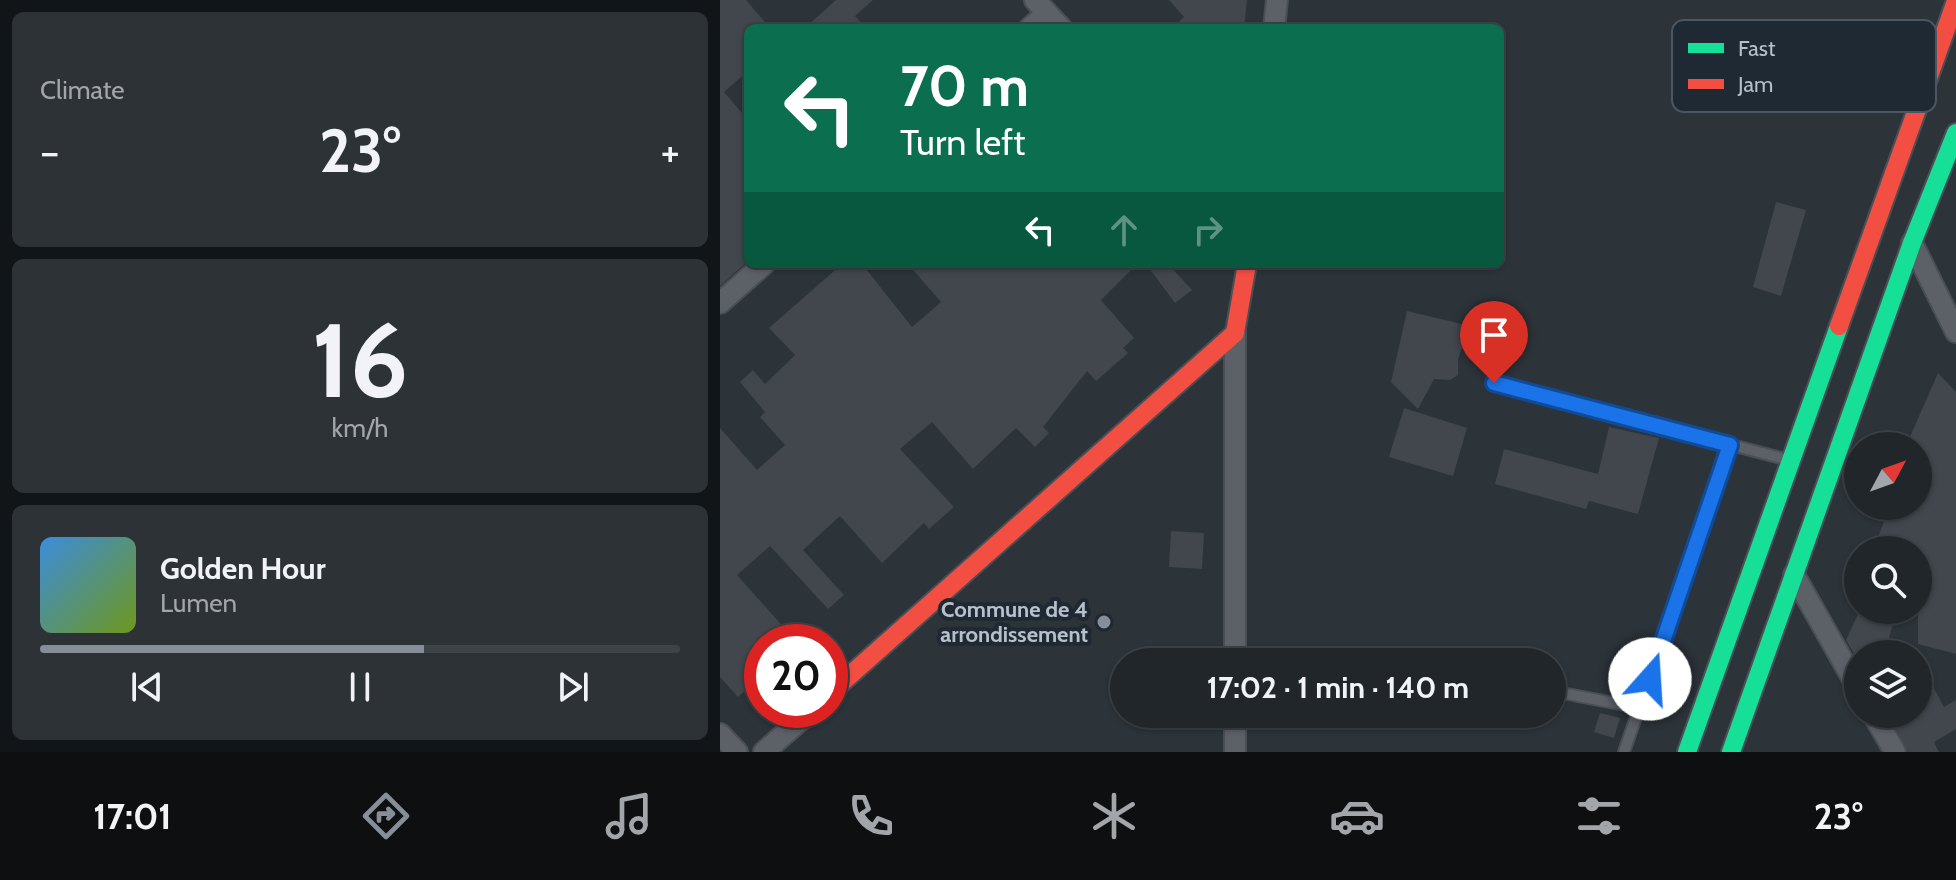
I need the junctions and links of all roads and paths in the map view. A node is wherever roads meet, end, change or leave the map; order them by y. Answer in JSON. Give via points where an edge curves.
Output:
{"nodes":[{"id":1,"x":1277,"y":0,"type":"edge"},
{"id":2,"x":1956,"y":1,"type":"edge"},
{"id":3,"x":1274,"y":24,"type":"edge"},
{"id":4,"x":1936,"y":57,"type":"edge"},
{"id":5,"x":1916,"y":112,"type":"edge"},
{"id":6,"x":1956,"y":133,"type":"edge"},
{"id":7,"x":1912,"y":243,"type":"junction"},
{"id":8,"x":759,"y":268,"type":"edge"},
{"id":9,"x":1246,"y":268,"type":"edge"},
{"id":10,"x":720,"y":303,"type":"edge"},
{"id":11,"x":1956,"y":332,"type":"edge"},
{"id":12,"x":1235,"y":333,"type":"junction"},
{"id":13,"x":1494,"y":383,"type":"dead end"},
{"id":14,"x":1730,"y":445,"type":"junction"},
{"id":15,"x":1791,"y":461,"type":"junction"},
{"id":16,"x":1794,"y":575,"type":"junction"},
{"id":17,"x":1235,"y":648,"type":"edge"},
{"id":18,"x":1844,"y":663,"type":"edge"},
{"id":19,"x":848,"y":677,"type":"edge"},
{"id":20,"x":1566,"y":694,"type":"edge"},
{"id":21,"x":1640,"y":708,"type":"junction"},
{"id":22,"x":791,"y":728,"type":"edge"},
{"id":23,"x":1235,"y":728,"type":"edge"},
{"id":24,"x":1881,"y":728,"type":"edge"},
{"id":25,"x":720,"y":734,"type":"edge"},
{"id":26,"x":737,"y":752,"type":"edge"},
{"id":27,"x":764,"y":752,"type":"edge"},
{"id":28,"x":1235,"y":752,"type":"edge"},
{"id":29,"x":1624,"y":752,"type":"edge"},
{"id":30,"x":1687,"y":752,"type":"edge"},
{"id":31,"x":1731,"y":752,"type":"edge"},
{"id":32,"x":1895,"y":752,"type":"edge"}],
"edges":[{"from":1,"to":3,"type":"street"},
{"from":2,"to":4,"type":"main road"},
{"from":5,"to":15,"type":"main road"},
{"from":6,"to":7,"type":"main road"},
{"from":7,"to":11,"type":"street"},
{"from":7,"to":16,"type":"main road"},
{"from":8,"to":10,"type":"street"},
{"from":9,"to":12,"type":"main road"},
{"from":12,"to":17,"type":"street"},
{"from":12,"to":19,"type":"main road"},
{"from":13,"to":14,"type":"lane"},
{"from":14,"to":15,"type":"lane"},
{"from":14,"to":21,"type":"lane"},
{"from":15,"to":30,"type":"main road"},
{"from":16,"to":18,"type":"street"},
{"from":16,"to":31,"type":"main road"},
{"from":20,"to":21,"type":"lane"},
{"from":21,"to":29,"type":"lane"},
{"from":22,"to":27,"type":"street"},
{"from":23,"to":28,"type":"street"},
{"from":24,"to":32,"type":"street"},
{"from":25,"to":26,"type":"street"}]}
